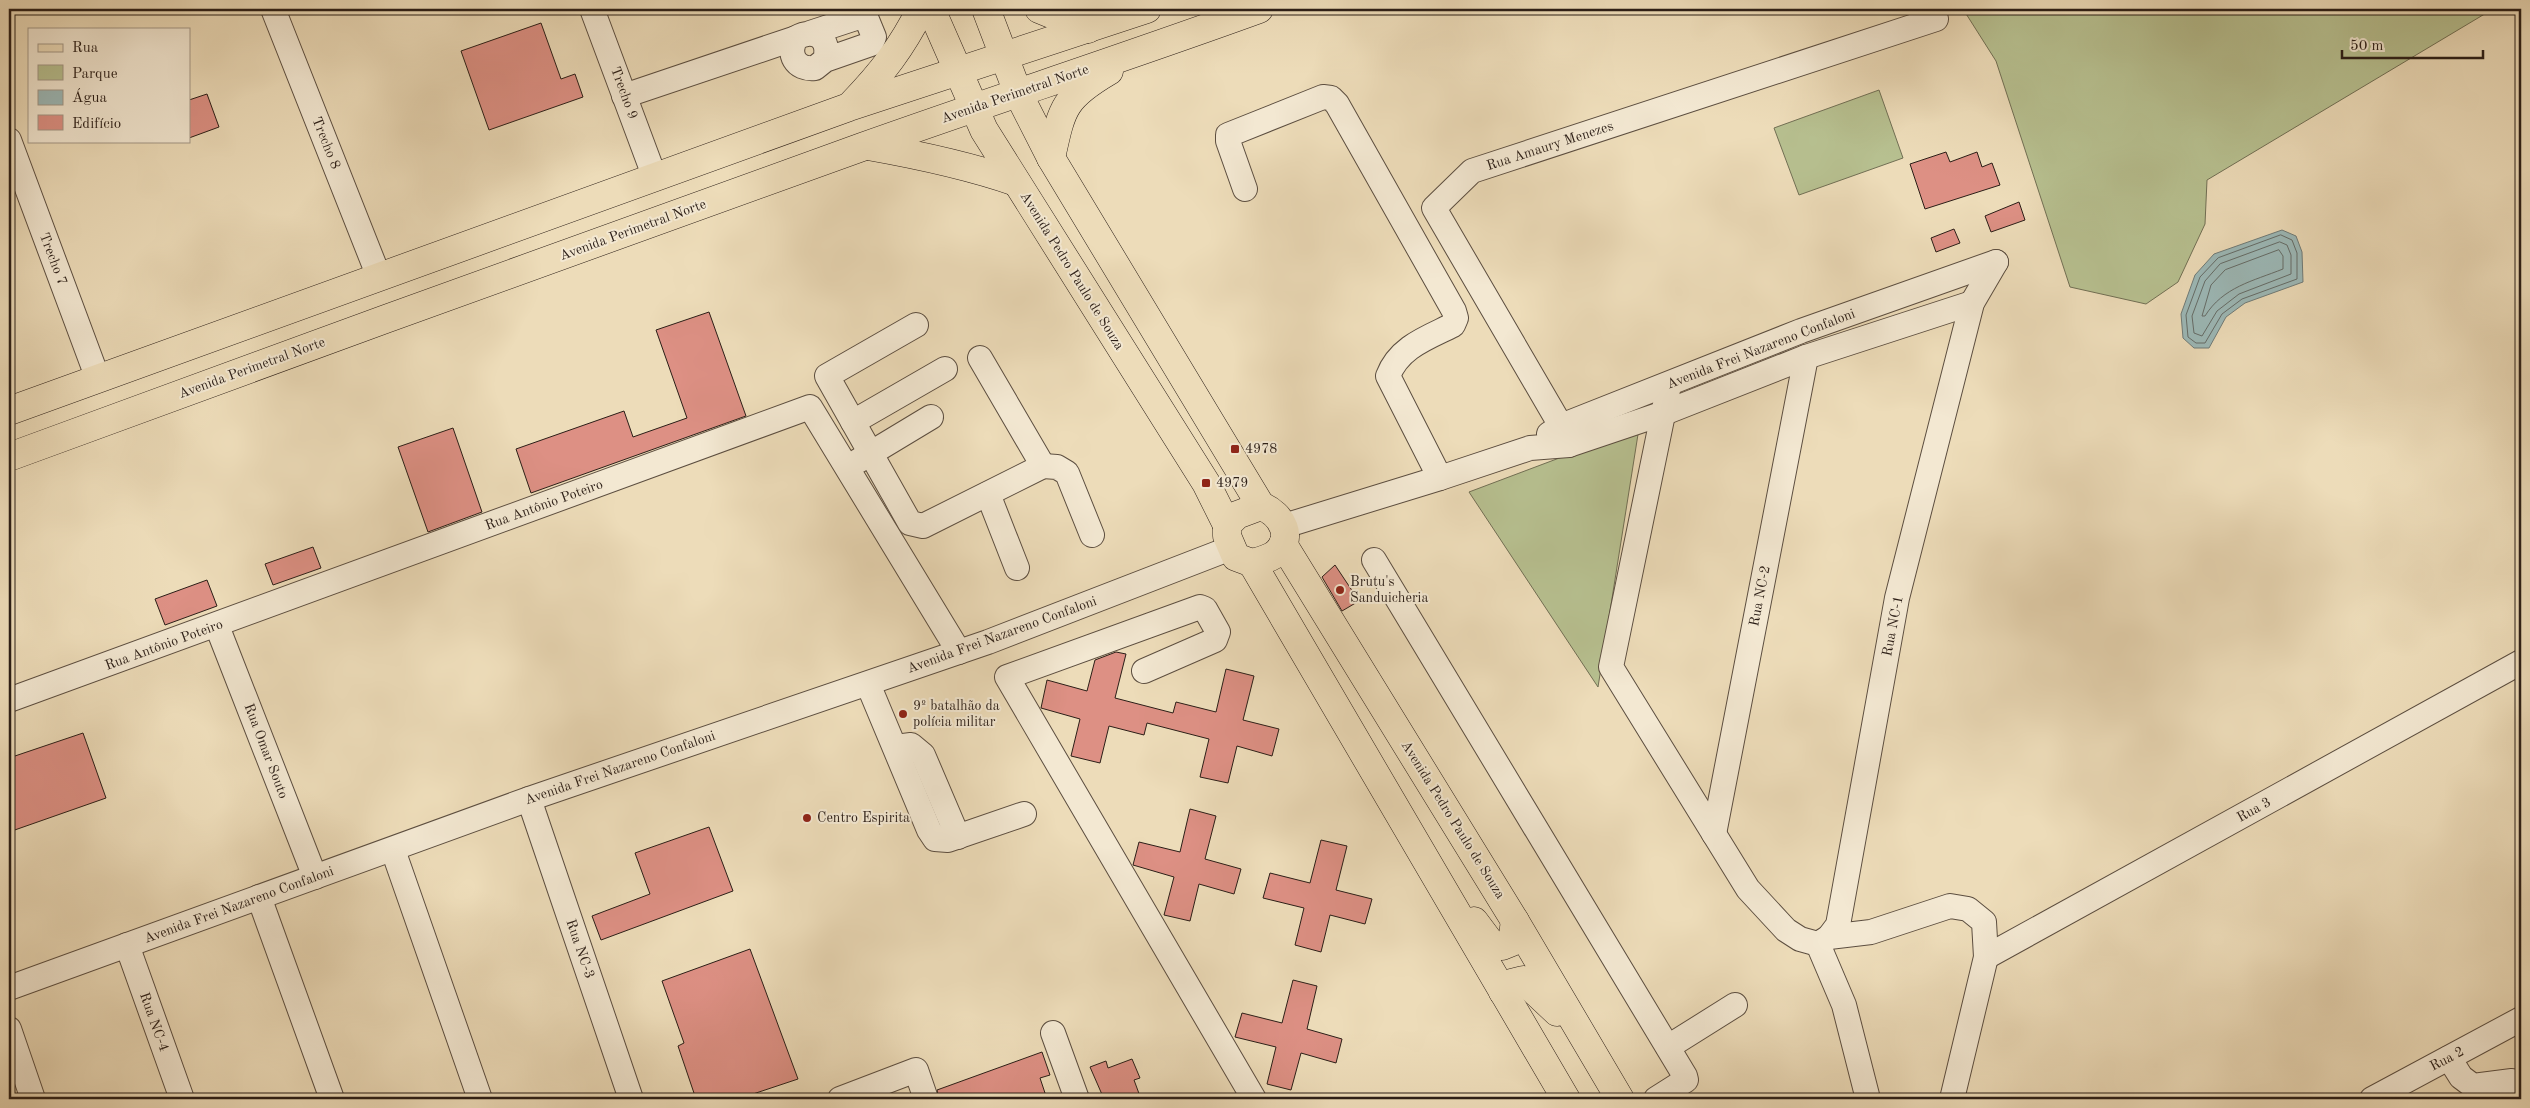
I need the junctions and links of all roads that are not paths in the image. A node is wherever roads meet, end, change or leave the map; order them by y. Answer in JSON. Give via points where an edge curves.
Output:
{"nodes":[{"id":1,"x":274,"y":9,"type":"edge"},
{"id":2,"x":592,"y":9,"type":"edge"},
{"id":3,"x":921,"y":9,"type":"edge"},
{"id":4,"x":932,"y":9,"type":"edge"},
{"id":5,"x":986,"y":9,"type":"edge"},
{"id":6,"x":1039,"y":9,"type":"edge"},
{"id":7,"x":1147,"y":9,"type":"edge"},
{"id":8,"x":1259,"y":9,"type":"edge"},
{"id":9,"x":865,"y":12,"type":"edge"},
{"id":10,"x":1936,"y":19,"type":"dead end"},
{"id":11,"x":1088,"y":29,"type":"junction"},
{"id":12,"x":803,"y":35,"type":"junction"},
{"id":13,"x":1138,"y":53,"type":"junction"},
{"id":14,"x":1004,"y":57,"type":"junction"},
{"id":15,"x":825,"y":60,"type":"junction"},
{"id":16,"x":958,"y":72,"type":"junction"},
{"id":17,"x":1018,"y":93,"type":"junction"},
{"id":18,"x":624,"y":96,"type":"junction"},
{"id":19,"x":849,"y":107,"type":"junction"},
{"id":20,"x":974,"y":108,"type":"junction"},
{"id":21,"x":9,"y":140,"type":"edge"},
{"id":22,"x":864,"y":146,"type":"junction"},
{"id":23,"x":1051,"y":158,"type":"junction"},
{"id":24,"x":655,"y":178,"type":"junction"},
{"id":25,"x":1016,"y":182,"type":"junction"},
{"id":26,"x":1245,"y":189,"type":"dead end"},
{"id":27,"x":1996,"y":262,"type":"joint"},
{"id":28,"x":380,"y":277,"type":"junction"},
{"id":29,"x":1972,"y":303,"type":"junction"},
{"id":30,"x":916,"y":325,"type":"dead end"},
{"id":31,"x":1806,"y":357,"type":"junction"},
{"id":32,"x":980,"y":358,"type":"dead end"},
{"id":33,"x":945,"y":369,"type":"dead end"},
{"id":34,"x":98,"y":379,"type":"junction"},
{"id":35,"x":1668,"y":385,"type":"junction"},
{"id":36,"x":9,"y":411,"type":"edge"},
{"id":37,"x":1664,"y":413,"type":"junction"},
{"id":38,"x":931,"y":418,"type":"dead end"},
{"id":39,"x":853,"y":422,"type":"junction"},
{"id":40,"x":1565,"y":435,"type":"junction"},
{"id":41,"x":871,"y":453,"type":"junction"},
{"id":42,"x":9,"y":457,"type":"edge"},
{"id":43,"x":1043,"y":466,"type":"junction"},
{"id":44,"x":846,"y":468,"type":"junction"},
{"id":45,"x":1440,"y":478,"type":"junction"},
{"id":46,"x":988,"y":494,"type":"junction"},
{"id":47,"x":1261,"y":506,"type":"junction"},
{"id":48,"x":1092,"y":535,"type":"dead end"},
{"id":49,"x":1284,"y":535,"type":"junction"},
{"id":50,"x":1237,"y":545,"type":"junction"},
{"id":51,"x":1374,"y":560,"type":"dead end"},
{"id":52,"x":1017,"y":568,"type":"dead end"},
{"id":53,"x":217,"y":626,"type":"junction"},
{"id":54,"x":988,"y":642,"type":"junction"},
{"id":55,"x":959,"y":652,"type":"junction"},
{"id":56,"x":2521,"y":662,"type":"edge"},
{"id":57,"x":1144,"y":671,"type":"dead end"},
{"id":58,"x":1007,"y":677,"type":"junction"},
{"id":59,"x":868,"y":684,"type":"junction"},
{"id":60,"x":9,"y":700,"type":"edge"},
{"id":61,"x":529,"y":799,"type":"junction"},
{"id":62,"x":1024,"y":814,"type":"dead end"},
{"id":63,"x":1714,"y":834,"type":"junction"},
{"id":64,"x":393,"y":850,"type":"junction"},
{"id":65,"x":315,"y":877,"type":"junction"},
{"id":66,"x":259,"y":897,"type":"junction"},
{"id":67,"x":1458,"y":912,"type":"junction"},
{"id":68,"x":1515,"y":921,"type":"junction"},
{"id":69,"x":1823,"y":940,"type":"junction"},
{"id":70,"x":127,"y":945,"type":"junction"},
{"id":71,"x":1986,"y":957,"type":"junction"},
{"id":72,"x":9,"y":988,"type":"edge"},
{"id":73,"x":1503,"y":992,"type":"junction"},
{"id":74,"x":1735,"y":1005,"type":"dead end"},
{"id":75,"x":2521,"y":1019,"type":"edge"},
{"id":76,"x":9,"y":1030,"type":"edge"},
{"id":77,"x":1582,"y":1032,"type":"junction"},
{"id":78,"x":1053,"y":1033,"type":"dead end"},
{"id":79,"x":1668,"y":1046,"type":"junction"},
{"id":80,"x":2448,"y":1058,"type":"junction"},
{"id":81,"x":2521,"y":1084,"type":"edge"},
{"id":82,"x":1686,"y":1092,"type":"edge"},
{"id":83,"x":2399,"y":1093,"type":"edge"},
{"id":84,"x":33,"y":1099,"type":"edge"},
{"id":85,"x":182,"y":1099,"type":"edge"},
{"id":86,"x":332,"y":1099,"type":"edge"},
{"id":87,"x":480,"y":1099,"type":"edge"},
{"id":88,"x":630,"y":1099,"type":"edge"},
{"id":89,"x":840,"y":1099,"type":"edge"},
{"id":90,"x":926,"y":1099,"type":"edge"},
{"id":91,"x":1077,"y":1099,"type":"edge"},
{"id":92,"x":1254,"y":1099,"type":"edge"},
{"id":93,"x":1566,"y":1099,"type":"edge"},
{"id":94,"x":1620,"y":1099,"type":"edge"},
{"id":95,"x":1656,"y":1099,"type":"edge"},
{"id":96,"x":1868,"y":1099,"type":"edge"},
{"id":97,"x":1952,"y":1099,"type":"edge"},
{"id":98,"x":2372,"y":1099,"type":"edge"}],
"edges":[{"from":1,"to":28,"type":"street","name":"Trecho 8"},
{"from":2,"to":18,"type":"street","name":"Trecho 9"},
{"from":3,"to":19,"type":"main road","via":[[889,65]]},
{"from":4,"to":16,"type":"main road","name":"Avenida Pedro Paulo de Souza"},
{"from":5,"to":14,"type":"main road"},
{"from":6,"to":11,"type":"main road"},
{"from":7,"to":11,"type":"main road"},
{"from":8,"to":13,"type":"main road","name":"Avenida Perimetral Norte"},
{"from":9,"to":12,"type":"street"},
{"from":9,"to":15,"type":"street","via":[[874,37],[870,44]]},
{"from":10,"to":40,"type":"street","name":"Rua Amaury Menezes","via":[[1472,171],[1434,208]]},
{"from":11,"to":14,"type":"main road"},
{"from":12,"to":15,"type":"street","via":[[819,35],[826,42]]},
{"from":12,"to":15,"type":"street","via":[[791,51],[800,67],[815,68]]},
{"from":12,"to":18,"type":"street"},
{"from":13,"to":17,"type":"main road","name":"Avenida Perimetral Norte"},
{"from":13,"to":23,"type":"main road","via":[[1083,86],[1070,101],[1060,115]]},
{"from":14,"to":16,"type":"main road"},
{"from":14,"to":17,"type":"main road"},
{"from":16,"to":19,"type":"main road"},
{"from":16,"to":20,"type":"main road","name":"Avenida Pedro Paulo de Souza"},
{"from":17,"to":20,"type":"main road","name":"Avenida Perimetral Norte"},
{"from":17,"to":23,"type":"main road"},
{"from":18,"to":24,"type":"street","name":"Trecho 9"},
{"from":19,"to":24,"type":"main road"},
{"from":20,"to":22,"type":"main road","name":"Avenida Perimetral Norte"},
{"from":20,"to":25,"type":"main road","name":"Avenida Pedro Paulo de Souza"},
{"from":21,"to":34,"type":"street","name":"Trecho 7"},
{"from":22,"to":25,"type":"main road","via":[[927,156]]},
{"from":22,"to":42,"type":"main road","name":"Avenida Perimetral Norte"},
{"from":23,"to":47,"type":"main road"},
{"from":24,"to":28,"type":"main road"},
{"from":25,"to":50,"type":"main road","name":"Avenida Pedro Paulo de Souza","via":[[1206,483]]},
{"from":26,"to":45,"type":"street","via":[[1228,135],[1323,97],[1337,104],[1456,318],[1453,324],[1406,350],[1393,362],[1388,376]]},
{"from":27,"to":29,"type":"street","name":"Rua NC-1"},
{"from":27,"to":35,"type":"street","name":"Avenida Frei Nazareno Confaloni","via":[[1801,331]]},
{"from":28,"to":34,"type":"main road"},
{"from":29,"to":31,"type":"street","name":"Avenida Frei Nazareno Confaloni"},
{"from":29,"to":69,"type":"street","name":"Rua NC-1","via":[[1898,598],[1838,925]]},
{"from":30,"to":39,"type":"street","via":[[827,376]]},
{"from":31,"to":37,"type":"street","name":"Avenida Frei Nazareno Confaloni"},
{"from":31,"to":63,"type":"street","name":"Rua NC-2"},
{"from":32,"to":43,"type":"street"},
{"from":33,"to":39,"type":"street"},
{"from":34,"to":36,"type":"main road"},
{"from":35,"to":37,"type":"street"},
{"from":35,"to":40,"type":"street","name":"Avenida Frei Nazareno Confaloni"},
{"from":37,"to":40,"type":"street","name":"Avenida Frei Nazareno Confaloni"},
{"from":37,"to":63,"type":"street","via":[[1611,667]]},
{"from":38,"to":41,"type":"street"},
{"from":39,"to":41,"type":"street"},
{"from":40,"to":45,"type":"street","name":"Avenida Frei Nazareno Confaloni"},
{"from":41,"to":44,"type":"street"},
{"from":41,"to":46,"type":"street","via":[[910,523],[923,526]]},
{"from":43,"to":46,"type":"street"},
{"from":43,"to":48,"type":"street","via":[[1067,472]]},
{"from":44,"to":53,"type":"street","name":"Rua Antônio Poteiro","via":[[810,407]]},
{"from":44,"to":55,"type":"street","name":"Rua Antônio Poteiro"},
{"from":45,"to":49,"type":"street","name":"Avenida Frei Nazareno Confaloni"},
{"from":46,"to":52,"type":"street"},
{"from":47,"to":49,"type":"main road","via":[[1274,511]]},
{"from":47,"to":50,"type":"main road","via":[[1237,515]]},
{"from":49,"to":50,"type":"main road","via":[[1274,555]]},
{"from":49,"to":68,"type":"main road","name":"Avenida Pedro Paulo de Souza"},
{"from":50,"to":54,"type":"street","name":"Avenida Frei Nazareno Confaloni"},
{"from":50,"to":67,"type":"main road","name":"Avenida Pedro Paulo de Souza"},
{"from":51,"to":79,"type":"street"},
{"from":53,"to":60,"type":"street","name":"Rua Antônio Poteiro"},
{"from":53,"to":65,"type":"street","name":"Rua Omar Souto"},
{"from":54,"to":55,"type":"street","name":"Avenida Frei Nazareno Confaloni"},
{"from":54,"to":58,"type":"street"},
{"from":55,"to":59,"type":"street","name":"Avenida Frei Nazareno Confaloni"},
{"from":56,"to":71,"type":"street","name":"Rua 3"},
{"from":57,"to":58,"type":"street","via":[[1215,640],[1218,632],[1205,609],[1200,607]]},
{"from":58,"to":92,"type":"street"},
{"from":59,"to":61,"type":"street","name":"Avenida Frei Nazareno Confaloni"},
{"from":59,"to":62,"type":"street","via":[[896,747],[911,745],[923,755],[958,837]]},
{"from":61,"to":64,"type":"street","name":"Avenida Frei Nazareno Confaloni"},
{"from":61,"to":88,"type":"street","name":"Rua NC-3"},
{"from":63,"to":69,"type":"street","via":[[1748,889],[1780,923],[1800,939]]},
{"from":64,"to":65,"type":"street","name":"Avenida Frei Nazareno Confaloni"},
{"from":64,"to":87,"type":"street"},
{"from":65,"to":66,"type":"street","name":"Avenida Frei Nazareno Confaloni"},
{"from":66,"to":70,"type":"street","name":"Avenida Frei Nazareno Confaloni"},
{"from":66,"to":86,"type":"street"},
{"from":67,"to":68,"type":"main road","via":[[1471,917],[1492,945],[1512,942]]},
{"from":67,"to":73,"type":"main road","name":"Avenida Pedro Paulo de Souza"},
{"from":68,"to":77,"type":"main road","name":"Avenida Pedro Paulo de Souza"},
{"from":69,"to":71,"type":"street","via":[[1871,932],[1950,906],[1968,909],[1984,922]]},
{"from":69,"to":96,"type":"street","via":[[1844,1005]]},
{"from":70,"to":72,"type":"street","name":"Avenida Frei Nazareno Confaloni"},
{"from":70,"to":85,"type":"street","name":"Rua NC-4"},
{"from":71,"to":97,"type":"street"},
{"from":73,"to":77,"type":"main road","via":[[1511,983],[1523,980]]},
{"from":73,"to":93,"type":"main road","name":"Avenida Pedro Paulo de Souza"},
{"from":74,"to":79,"type":"street"},
{"from":75,"to":80,"type":"street","name":"Rua 2"},
{"from":76,"to":84,"type":"street"},
{"from":77,"to":94,"type":"main road","name":"Avenida Pedro Paulo de Souza"},
{"from":78,"to":91,"type":"street"},
{"from":79,"to":82,"type":"street","via":[[1685,1076]]},
{"from":80,"to":81,"type":"street","via":[[2460,1077],[2473,1086]]},
{"from":80,"to":83,"type":"street","name":"Rua 2"},
{"from":82,"to":95,"type":"street"},
{"from":83,"to":98,"type":"street","name":"Rua 2"},
{"from":89,"to":90,"type":"street","via":[[916,1070]]}]}
